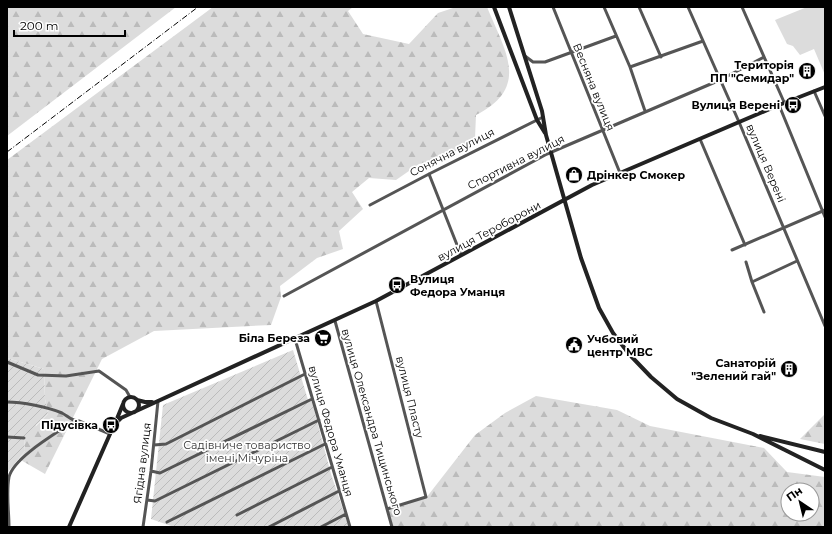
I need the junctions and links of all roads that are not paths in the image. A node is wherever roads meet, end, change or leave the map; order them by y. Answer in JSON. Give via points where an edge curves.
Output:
{"nodes":[{"id":1,"x":494,"y":7,"type":"edge"},
{"id":2,"x":509,"y":7,"type":"edge"},
{"id":3,"x":553,"y":7,"type":"edge"},
{"id":4,"x":604,"y":7,"type":"edge"},
{"id":5,"x":639,"y":7,"type":"edge"},
{"id":6,"x":688,"y":7,"type":"edge"},
{"id":7,"x":742,"y":7,"type":"edge"},
{"id":8,"x":616,"y":36,"type":"junction"},
{"id":9,"x":703,"y":41,"type":"junction"},
{"id":10,"x":571,"y":53,"type":"junction"},
{"id":11,"x":526,"y":56,"type":"junction"},
{"id":12,"x":661,"y":57,"type":"junction"},
{"id":13,"x":764,"y":57,"type":"junction"},
{"id":14,"x":630,"y":67,"type":"junction"},
{"id":15,"x":720,"y":80,"type":"junction"},
{"id":16,"x":825,"y":87,"type":"edge"},
{"id":17,"x":814,"y":91,"type":"junction"},
{"id":18,"x":784,"y":102,"type":"junction"},
{"id":19,"x":779,"y":105,"type":"junction"},
{"id":20,"x":645,"y":111,"type":"junction"},
{"id":21,"x":825,"y":116,"type":"edge"},
{"id":22,"x":543,"y":117,"type":"junction"},
{"id":23,"x":537,"y":120,"type":"junction"},
{"id":24,"x":739,"y":122,"type":"junction"},
{"id":25,"x":601,"y":130,"type":"junction"},
{"id":26,"x":546,"y":135,"type":"junction"},
{"id":27,"x":700,"y":139,"type":"junction"},
{"id":28,"x":551,"y":152,"type":"junction"},
{"id":29,"x":620,"y":173,"type":"junction"},
{"id":30,"x":429,"y":174,"type":"junction"},
{"id":31,"x":563,"y":201,"type":"junction"},
{"id":32,"x":370,"y":205,"type":"dead end"},
{"id":33,"x":443,"y":210,"type":"junction"},
{"id":34,"x":824,"y":211,"type":"edge"},
{"id":35,"x":825,"y":217,"type":"edge"},
{"id":36,"x":784,"y":227,"type":"junction"},
{"id":37,"x":745,"y":245,"type":"junction"},
{"id":38,"x":732,"y":250,"type":"dead end"},
{"id":39,"x":462,"y":256,"type":"junction"},
{"id":40,"x":797,"y":261,"type":"junction"},
{"id":41,"x":746,"y":262,"type":"dead end"},
{"id":42,"x":752,"y":282,"type":"junction"},
{"id":43,"x":284,"y":296,"type":"dead end"},
{"id":44,"x":376,"y":301,"type":"junction"},
{"id":45,"x":764,"y":312,"type":"dead end"},
{"id":46,"x":335,"y":321,"type":"junction"},
{"id":47,"x":825,"y":326,"type":"edge"},
{"id":48,"x":295,"y":339,"type":"junction"},
{"id":49,"x":7,"y":362,"type":"edge"},
{"id":50,"x":305,"y":374,"type":"junction"},
{"id":51,"x":130,"y":397,"type":"junction"},
{"id":52,"x":136,"y":399,"type":"junction"},
{"id":53,"x":312,"y":399,"type":"junction"},
{"id":54,"x":158,"y":401,"type":"junction"},
{"id":55,"x":7,"y":402,"type":"edge"},
{"id":56,"x":123,"y":403,"type":"junction"},
{"id":57,"x":133,"y":412,"type":"junction"},
{"id":58,"x":319,"y":420,"type":"junction"},
{"id":59,"x":74,"y":421,"type":"junction"},
{"id":60,"x":113,"y":426,"type":"junction"},
{"id":61,"x":110,"y":434,"type":"junction"},
{"id":62,"x":753,"y":434,"type":"junction"},
{"id":63,"x":7,"y":437,"type":"edge"},
{"id":64,"x":24,"y":438,"type":"dead end"},
{"id":65,"x":325,"y":444,"type":"junction"},
{"id":66,"x":154,"y":445,"type":"junction"},
{"id":67,"x":825,"y":452,"type":"edge"},
{"id":68,"x":332,"y":467,"type":"junction"},
{"id":69,"x":825,"y":470,"type":"edge"},
{"id":70,"x":151,"y":471,"type":"junction"},
{"id":71,"x":339,"y":491,"type":"junction"},
{"id":72,"x":147,"y":500,"type":"junction"},
{"id":73,"x":387,"y":509,"type":"junction"},
{"id":74,"x":346,"y":514,"type":"junction"},
{"id":75,"x":237,"y":515,"type":"dead end"},
{"id":76,"x":167,"y":522,"type":"dead end"},
{"id":77,"x":9,"y":527,"type":"edge"},
{"id":78,"x":69,"y":527,"type":"edge"},
{"id":79,"x":143,"y":527,"type":"edge"},
{"id":80,"x":269,"y":527,"type":"edge"},
{"id":81,"x":321,"y":527,"type":"edge"},
{"id":82,"x":350,"y":527,"type":"edge"},
{"id":83,"x":392,"y":527,"type":"edge"}],
"edges":[{"from":1,"to":23,"type":"main road"},
{"from":2,"to":11,"type":"main road"},
{"from":3,"to":10,"type":"street","name":"Весняна вулиця"},
{"from":4,"to":8,"type":"street"},
{"from":5,"to":12,"type":"street"},
{"from":6,"to":9,"type":"street","name":"вулиця Верені"},
{"from":7,"to":13,"type":"street"},
{"from":8,"to":10,"type":"street"},
{"from":8,"to":14,"type":"street"},
{"from":9,"to":12,"type":"street"},
{"from":9,"to":15,"type":"street","name":"вулиця Верені"},
{"from":10,"to":11,"type":"street","via":[[545,62],[534,62]]},
{"from":10,"to":25,"type":"street","name":"Весняна вулиця"},
{"from":11,"to":22,"type":"main road"},
{"from":12,"to":14,"type":"street"},
{"from":13,"to":15,"type":"street","name":"Спортивна вулиця"},
{"from":13,"to":18,"type":"street"},
{"from":14,"to":20,"type":"street"},
{"from":15,"to":20,"type":"street","name":"Спортивна вулиця"},
{"from":15,"to":24,"type":"street","name":"вулиця Верені"},
{"from":16,"to":17,"type":"main road","name":"вулиця Тероборони"},
{"from":17,"to":18,"type":"main road","name":"вулиця Тероборони"},
{"from":17,"to":21,"type":"street"},
{"from":18,"to":19,"type":"main road","name":"вулиця Тероборони"},
{"from":19,"to":24,"type":"main road","name":"вулиця Тероборони"},
{"from":19,"to":34,"type":"street"},
{"from":20,"to":25,"type":"street","name":"Спортивна вулиця"},
{"from":22,"to":23,"type":"street","name":"Сонячна вулиця"},
{"from":22,"to":26,"type":"main road"},
{"from":23,"to":26,"type":"main road"},
{"from":23,"to":30,"type":"street","name":"Сонячна вулиця"},
{"from":24,"to":27,"type":"main road","name":"вулиця Тероборони"},
{"from":24,"to":36,"type":"street","name":"вулиця Верені"},
{"from":25,"to":28,"type":"street","name":"Спортивна вулиця"},
{"from":25,"to":29,"type":"street","name":"Весняна вулиця"},
{"from":26,"to":28,"type":"main road"},
{"from":27,"to":29,"type":"main road","name":"вулиця Тероборони"},
{"from":27,"to":37,"type":"street"},
{"from":28,"to":31,"type":"main road"},
{"from":28,"to":33,"type":"street","name":"Спортивна вулиця"},
{"from":29,"to":31,"type":"main road","name":"вулиця Тероборони"},
{"from":30,"to":32,"type":"street","name":"Сонячна вулиця"},
{"from":30,"to":33,"type":"street"},
{"from":31,"to":39,"type":"main road","name":"вулиця Тероборони"},
{"from":31,"to":62,"type":"main road","via":[[599,308],[628,354],[677,400],[711,418]]},
{"from":33,"to":39,"type":"street"},
{"from":33,"to":43,"type":"street","name":"Спортивна вулиця"},
{"from":34,"to":35,"type":"street"},
{"from":34,"to":36,"type":"street"},
{"from":36,"to":37,"type":"street"},
{"from":36,"to":40,"type":"street","name":"вулиця Верені"},
{"from":37,"to":38,"type":"street"},
{"from":39,"to":44,"type":"main road","name":"вулиця Тероборони"},
{"from":40,"to":42,"type":"street"},
{"from":40,"to":47,"type":"street","name":"вулиця Верені"},
{"from":41,"to":42,"type":"street"},
{"from":42,"to":45,"type":"street"},
{"from":44,"to":46,"type":"main road","name":"вулиця Тероборони"},
{"from":44,"to":73,"type":"street","name":"вулиця Пласту","via":[[426,497]]},
{"from":46,"to":48,"type":"main road","name":"вулиця Тероборони"},
{"from":46,"to":73,"type":"street","name":"вулиця Олександра Тищинського"},
{"from":48,"to":50,"type":"street","name":"вулиця Федора Уманця"},
{"from":48,"to":54,"type":"main road","name":"вулиця Тероборони"},
{"from":49,"to":51,"type":"street","via":[[38,374],[66,376],[99,371],[126,390]]},
{"from":50,"to":53,"type":"street","name":"вулиця Федора Уманця"},
{"from":50,"to":66,"type":"street","via":[[166,444]]},
{"from":51,"to":52,"type":"main road"},
{"from":51,"to":56,"type":"main road"},
{"from":52,"to":54,"type":"main road","via":[[145,402]]},
{"from":52,"to":57,"type":"main road","via":[[138,406]]},
{"from":53,"to":58,"type":"street","name":"вулиця Федора Уманця"},
{"from":53,"to":70,"type":"street","via":[[160,473]]},
{"from":54,"to":57,"type":"main road","name":"вулиця Тероборони"},
{"from":54,"to":66,"type":"street","name":"Ягідна вулиця"},
{"from":55,"to":59,"type":"street","via":[[18,402],[62,413]]},
{"from":56,"to":57,"type":"main road","via":[[126,411]]},
{"from":56,"to":60,"type":"main road"},
{"from":57,"to":60,"type":"main road","name":"вулиця Тероборони"},
{"from":58,"to":65,"type":"street","name":"вулиця Федора Уманця"},
{"from":58,"to":72,"type":"street","via":[[155,501]]},
{"from":59,"to":61,"type":"street"},
{"from":59,"to":77,"type":"street","via":[[14,467],[9,477],[8,488]]},
{"from":60,"to":61,"type":"main road"},
{"from":61,"to":78,"type":"main road"},
{"from":62,"to":67,"type":"main road"},
{"from":62,"to":69,"type":"main road"},
{"from":63,"to":64,"type":"street"},
{"from":65,"to":68,"type":"street","name":"вулиця Федора Уманця"},
{"from":65,"to":76,"type":"street"},
{"from":66,"to":70,"type":"street","name":"Ягідна вулиця"},
{"from":68,"to":71,"type":"street","name":"вулиця Федора Уманця"},
{"from":68,"to":75,"type":"street"},
{"from":70,"to":72,"type":"street","name":"Ягідна вулиця"},
{"from":71,"to":74,"type":"street","name":"вулиця Федора Уманця"},
{"from":71,"to":80,"type":"street"},
{"from":72,"to":79,"type":"street","name":"Ягідна вулиця"},
{"from":73,"to":83,"type":"street","name":"вулиця Олександра Тищинського"},
{"from":74,"to":81,"type":"street"},
{"from":74,"to":82,"type":"street","name":"вулиця Федора Уманця"}]}
